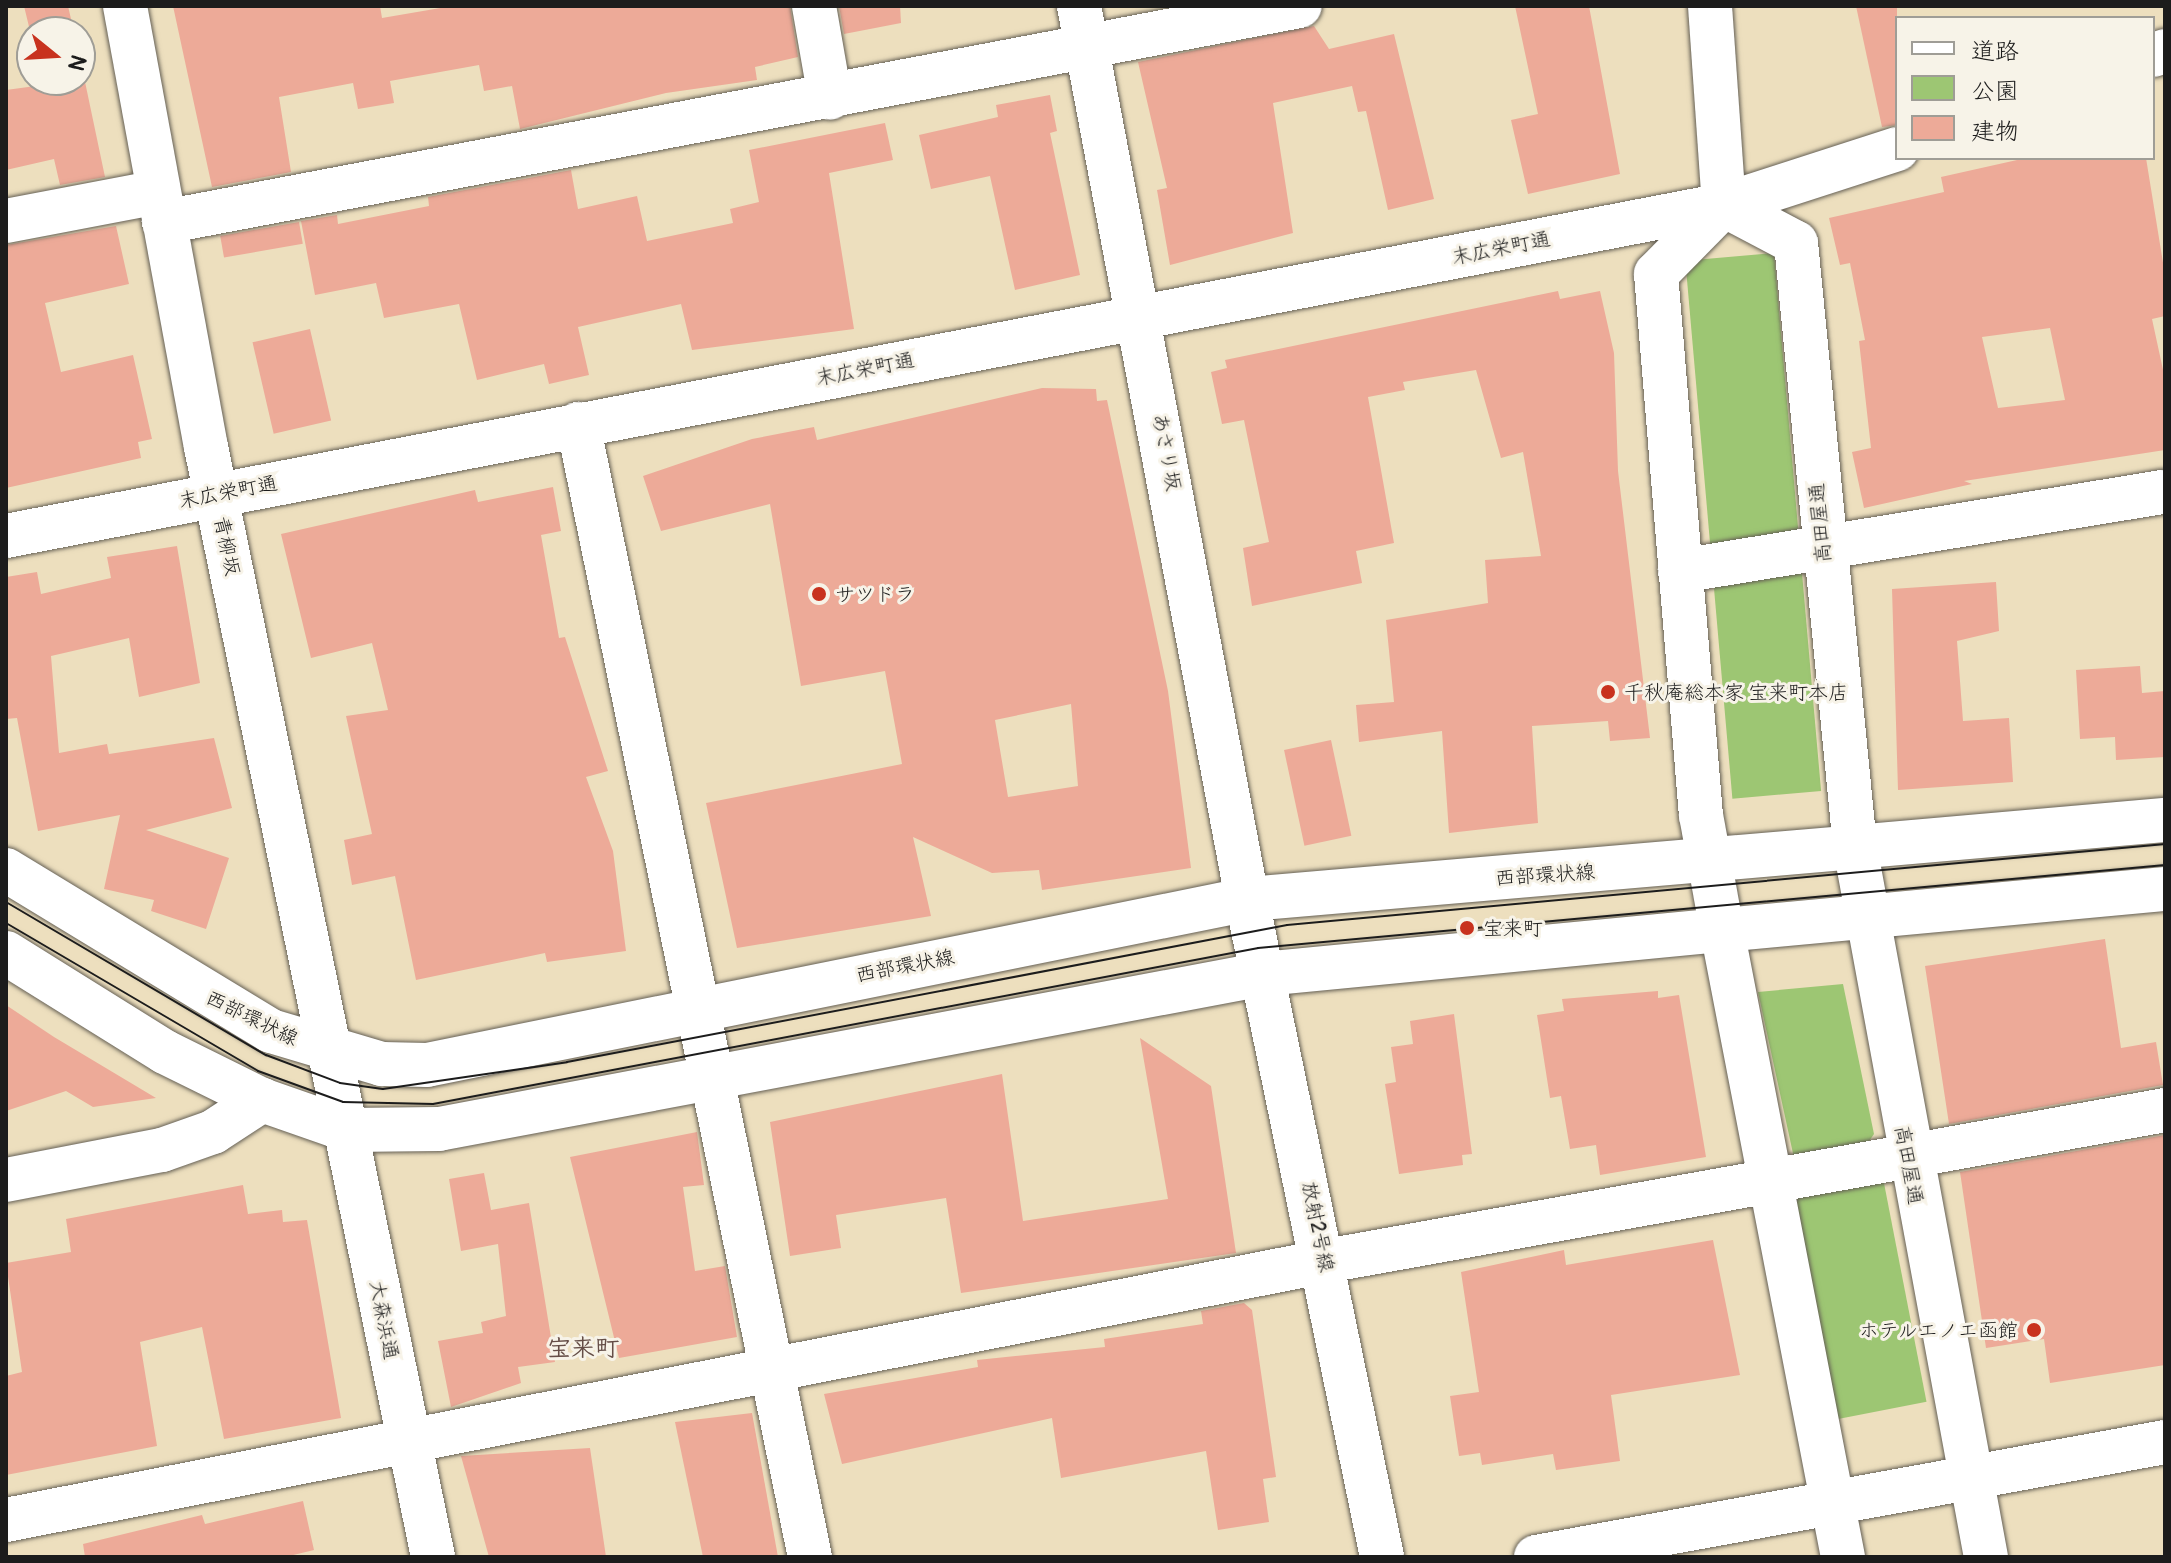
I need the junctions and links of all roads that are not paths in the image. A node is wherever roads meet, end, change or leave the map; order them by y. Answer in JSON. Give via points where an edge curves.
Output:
{"nodes":[{"id":1,"x":125,"y":6,"type":"edge"},
{"id":2,"x":814,"y":6,"type":"edge"},
{"id":3,"x":1300,"y":6,"type":"edge"},
{"id":4,"x":1710,"y":6,"type":"edge"},
{"id":5,"x":1083,"y":27,"type":"edge"},
{"id":6,"x":830,"y":98,"type":"junction"},
{"id":7,"x":1895,"y":150,"type":"edge"},
{"id":8,"x":1724,"y":205,"type":"junction"},
{"id":9,"x":161,"y":207,"type":"junction"},
{"id":10,"x":6,"y":221,"type":"edge"},
{"id":11,"x":1141,"y":317,"type":"junction"},
{"id":12,"x":578,"y":424,"type":"junction"},
{"id":13,"x":2165,"y":492,"type":"edge"},
{"id":14,"x":216,"y":494,"type":"junction"},
{"id":15,"x":6,"y":536,"type":"edge"},
{"id":16,"x":1822,"y":550,"type":"junction"},
{"id":17,"x":1680,"y":571,"type":"junction"},
{"id":18,"x":2165,"y":820,"type":"edge"},
{"id":19,"x":1855,"y":847,"type":"junction"},
{"id":20,"x":1706,"y":860,"type":"junction"},
{"id":21,"x":6,"y":870,"type":"edge"},
{"id":22,"x":2165,"y":889,"type":"edge"},
{"id":23,"x":1249,"y":899,"type":"junction"},
{"id":24,"x":1865,"y":918,"type":"junction"},
{"id":25,"x":1722,"y":930,"type":"junction"},
{"id":26,"x":6,"y":953,"type":"edge"},
{"id":27,"x":1263,"y":974,"type":"junction"},
{"id":28,"x":693,"y":1007,"type":"junction"},
{"id":29,"x":337,"y":1068,"type":"junction"},
{"id":30,"x":716,"y":1079,"type":"junction"},
{"id":31,"x":262,"y":1100,"type":"junction"},
{"id":32,"x":2165,"y":1110,"type":"edge"},
{"id":33,"x":348,"y":1130,"type":"junction"},
{"id":34,"x":1907,"y":1155,"type":"junction"},
{"id":35,"x":6,"y":1180,"type":"edge"},
{"id":36,"x":1771,"y":1181,"type":"junction"},
{"id":37,"x":1326,"y":1261,"type":"junction"},
{"id":38,"x":775,"y":1372,"type":"junction"},
{"id":39,"x":409,"y":1442,"type":"junction"},
{"id":40,"x":2165,"y":1442,"type":"edge"},
{"id":41,"x":1971,"y":1478,"type":"junction"},
{"id":42,"x":1834,"y":1506,"type":"junction"},
{"id":43,"x":6,"y":1520,"type":"edge"},
{"id":44,"x":433,"y":1557,"type":"edge"},
{"id":45,"x":810,"y":1557,"type":"edge"},
{"id":46,"x":1382,"y":1557,"type":"edge"},
{"id":47,"x":1536,"y":1557,"type":"edge"},
{"id":48,"x":1843,"y":1557,"type":"edge"},
{"id":49,"x":1986,"y":1557,"type":"edge"}],
"edges":[{"from":1,"to":9,"type":"street","name":"青柳坂"},
{"from":2,"to":6,"type":"street"},
{"from":3,"to":5,"type":"street"},
{"from":4,"to":8,"type":"street"},
{"from":5,"to":6,"type":"street"},
{"from":5,"to":11,"type":"street","name":"あさり坂"},
{"from":6,"to":9,"type":"street"},
{"from":7,"to":8,"type":"street","name":"末広栄町通"},
{"from":8,"to":11,"type":"street","name":"末広栄町通"},
{"from":8,"to":16,"type":"street","name":"高田屋通","via":[[1796,243]]},
{"from":8,"to":17,"type":"street","via":[[1656,274]]},
{"from":9,"to":10,"type":"street"},
{"from":9,"to":14,"type":"street","name":"青柳坂"},
{"from":11,"to":12,"type":"street","name":"末広栄町通"},
{"from":11,"to":23,"type":"street","name":"あさり坂"},
{"from":12,"to":14,"type":"street","name":"末広栄町通"},
{"from":12,"to":28,"type":"street"},
{"from":13,"to":16,"type":"street"},
{"from":14,"to":15,"type":"street","name":"末広栄町通"},
{"from":14,"to":29,"type":"street","name":"青柳坂"},
{"from":16,"to":17,"type":"street"},
{"from":16,"to":19,"type":"street","name":"高田屋通"},
{"from":17,"to":20,"type":"street"},
{"from":18,"to":19,"type":"street","name":"西部環状線"},
{"from":19,"to":20,"type":"street","name":"西部環状線"},
{"from":19,"to":24,"type":"street","name":"高田屋通"},
{"from":20,"to":23,"type":"street","name":"西部環状線"},
{"from":20,"to":25,"type":"street"},
{"from":21,"to":29,"type":"street","name":"西部環状線","via":[[202,993]]},
{"from":22,"to":24,"type":"street"},
{"from":23,"to":27,"type":"street","name":"放射2号線"},
{"from":23,"to":28,"type":"street","name":"西部環状線"},
{"from":24,"to":25,"type":"street"},
{"from":24,"to":34,"type":"street","name":"高田屋通"},
{"from":25,"to":27,"type":"street"},
{"from":25,"to":36,"type":"street"},
{"from":26,"to":31,"type":"street","via":[[165,1052]]},
{"from":27,"to":30,"type":"street"},
{"from":27,"to":37,"type":"street","name":"放射2号線"},
{"from":28,"to":29,"type":"street","name":"西部環状線","via":[[427,1065]]},
{"from":28,"to":30,"type":"street"},
{"from":29,"to":33,"type":"street","name":"大森浜通"},
{"from":30,"to":33,"type":"street","via":[[439,1129]]},
{"from":30,"to":38,"type":"street"},
{"from":31,"to":33,"type":"street"},
{"from":31,"to":35,"type":"street","via":[[213,1132],[162,1150]]},
{"from":32,"to":34,"type":"street"},
{"from":33,"to":39,"type":"street","name":"大森浜通"},
{"from":34,"to":36,"type":"street"},
{"from":34,"to":41,"type":"street","name":"高田屋通"},
{"from":36,"to":37,"type":"street"},
{"from":36,"to":42,"type":"street"},
{"from":37,"to":38,"type":"street"},
{"from":37,"to":46,"type":"street","name":"放射2号線"},
{"from":38,"to":39,"type":"street"},
{"from":38,"to":45,"type":"street"},
{"from":39,"to":43,"type":"street"},
{"from":39,"to":44,"type":"street","name":"大森浜通"},
{"from":40,"to":41,"type":"street"},
{"from":41,"to":42,"type":"street"},
{"from":41,"to":49,"type":"street","name":"高田屋通"},
{"from":42,"to":47,"type":"street"},
{"from":42,"to":48,"type":"street"}]}
